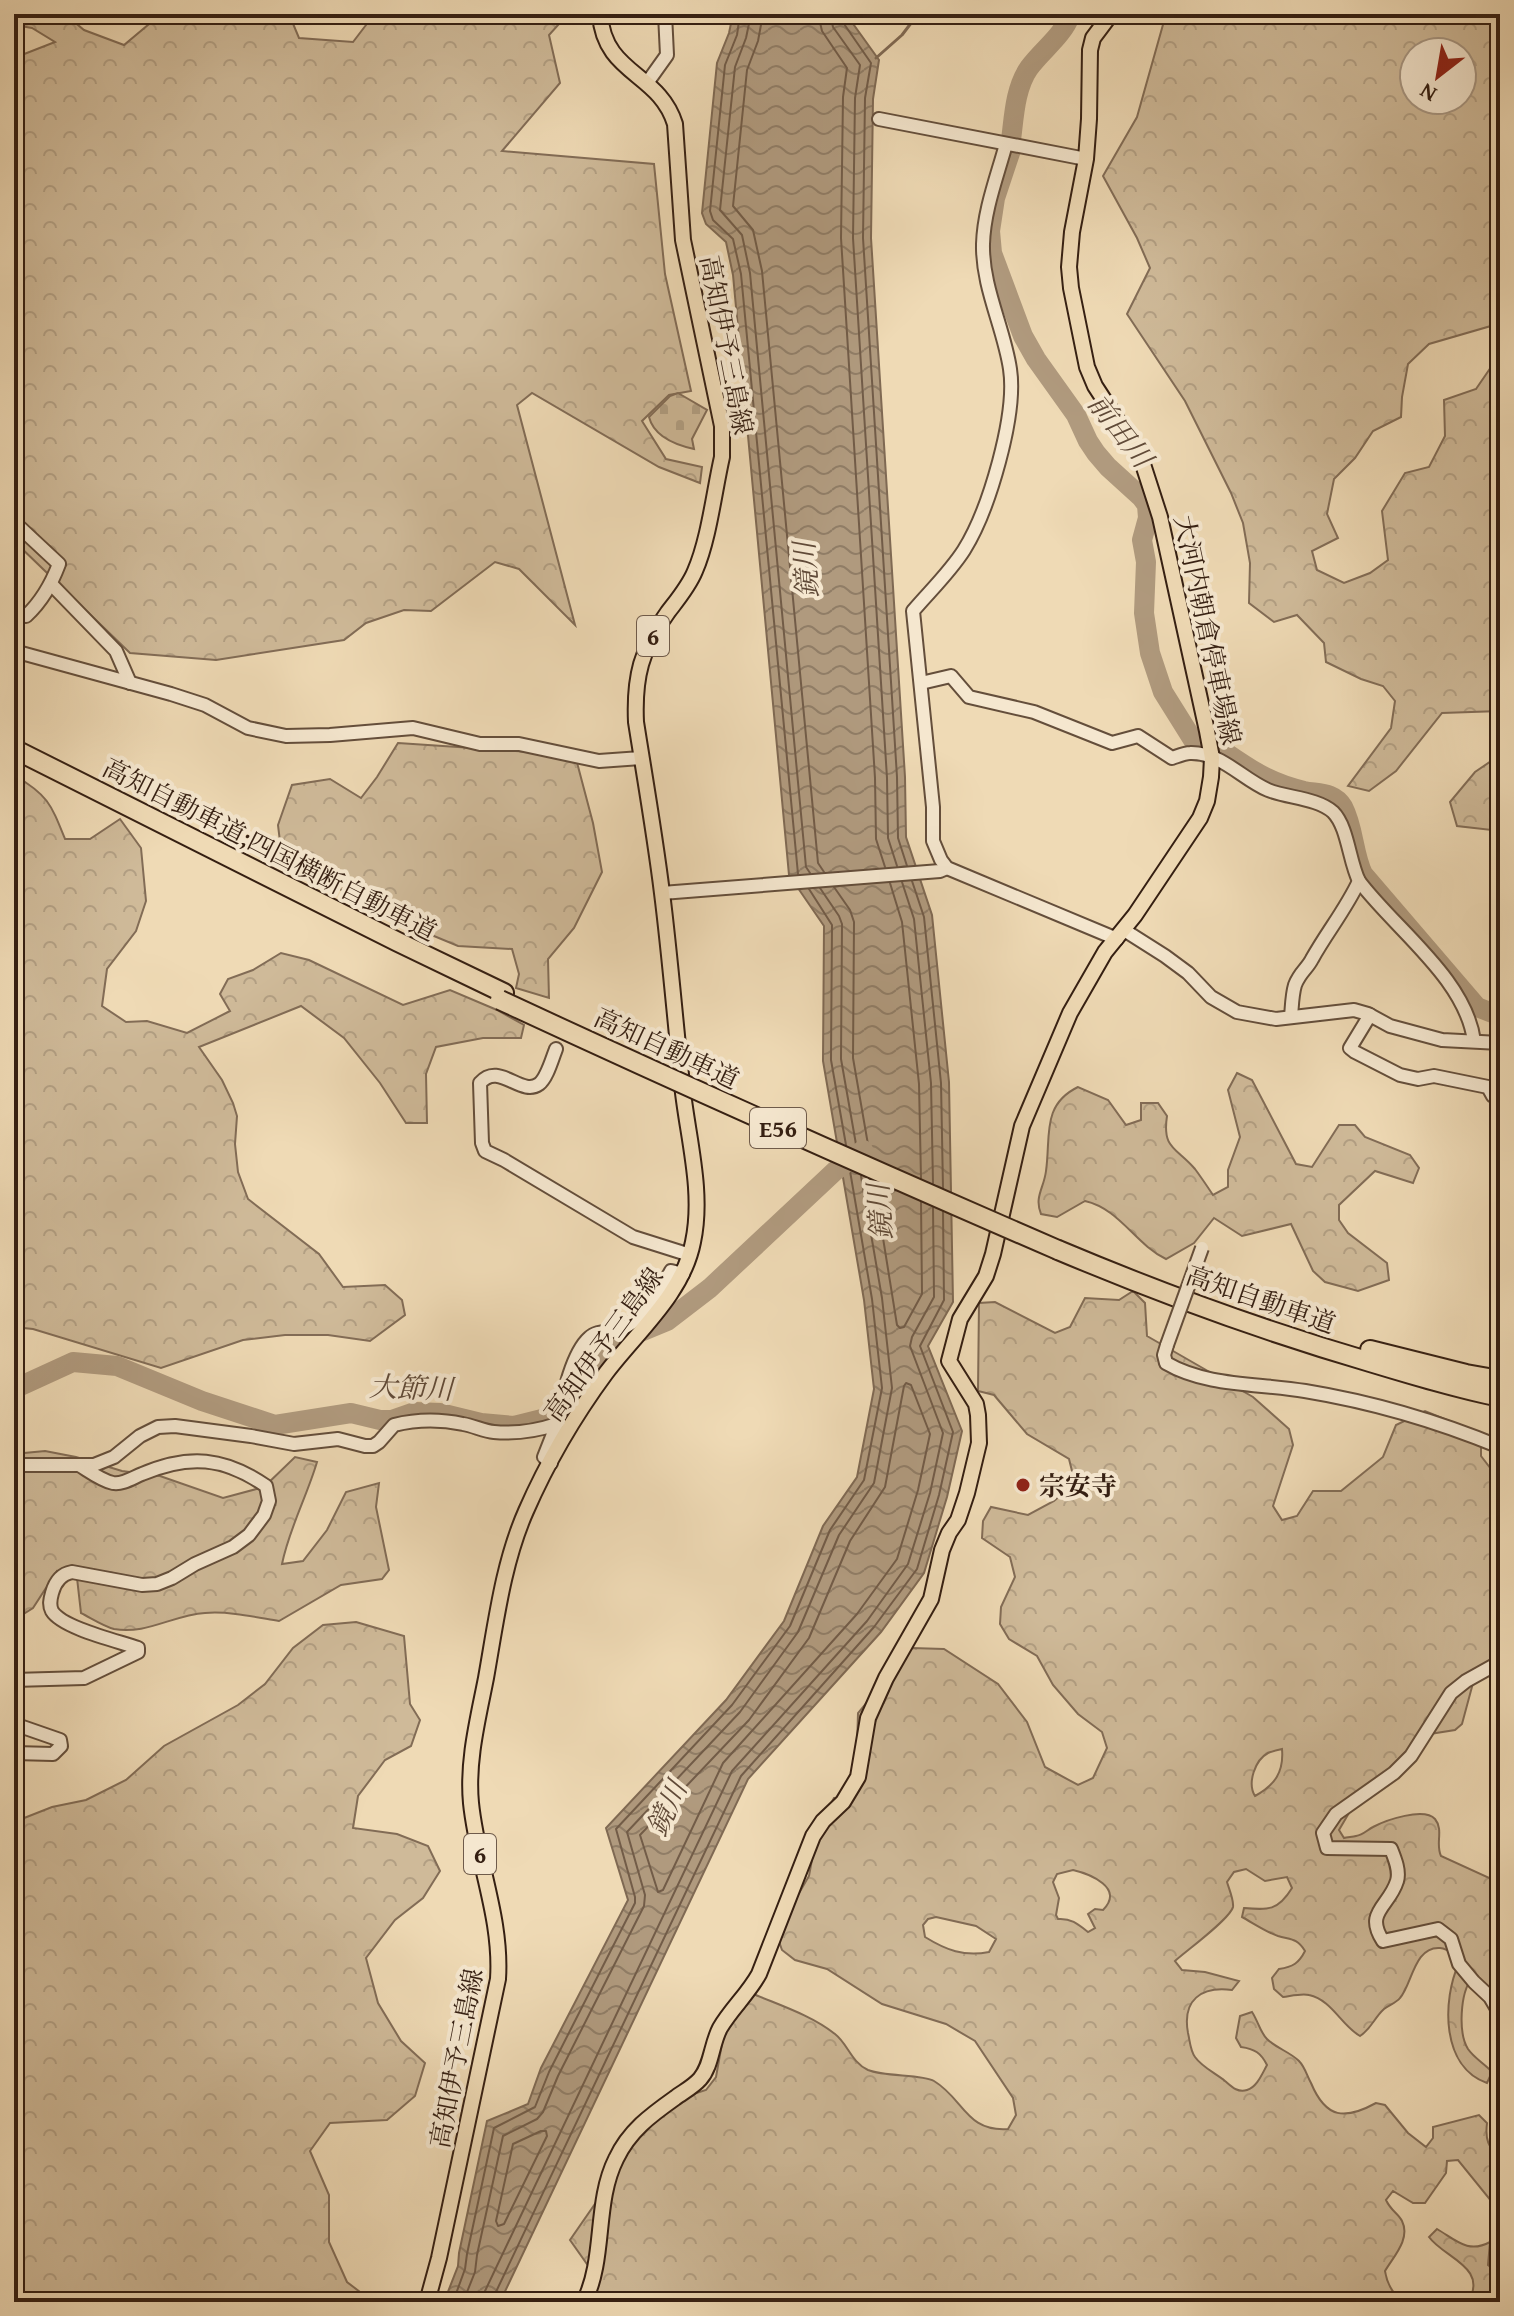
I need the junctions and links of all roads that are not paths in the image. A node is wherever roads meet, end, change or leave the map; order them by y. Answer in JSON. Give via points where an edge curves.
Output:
{"nodes":[{"id":1,"x":600,"y":14,"type":"edge"},
{"id":2,"x":665,"y":14,"type":"edge"},
{"id":3,"x":1111,"y":14,"type":"edge"},
{"id":4,"x":647,"y":83,"type":"junction"},
{"id":5,"x":879,"y":119,"type":"dead end"},
{"id":6,"x":1006,"y":144,"type":"junction"},
{"id":7,"x":1086,"y":159,"type":"junction"},
{"id":8,"x":14,"y":522,"type":"edge"},
{"id":9,"x":51,"y":584,"type":"junction"},
{"id":10,"x":26,"y":616,"type":"tunnel mouth"},
{"id":11,"x":14,"y":651,"type":"edge"},
{"id":12,"x":130,"y":683,"type":"junction"},
{"id":13,"x":921,"y":683,"type":"junction"},
{"id":14,"x":14,"y":749,"type":"edge"},
{"id":15,"x":641,"y":758,"type":"junction"},
{"id":16,"x":1212,"y":758,"type":"junction"},
{"id":17,"x":14,"y":759,"type":"edge"},
{"id":18,"x":944,"y":870,"type":"junction"},
{"id":19,"x":1359,"y":881,"type":"junction"},
{"id":20,"x":662,"y":893,"type":"junction"},
{"id":21,"x":1120,"y":934,"type":"junction"},
{"id":22,"x":502,"y":996,"type":"junction"},
{"id":23,"x":1370,"y":1015,"type":"junction"},
{"id":24,"x":1291,"y":1017,"type":"junction"},
{"id":25,"x":1474,"y":1041,"type":"junction"},
{"id":26,"x":1500,"y":1043,"type":"edge"},
{"id":27,"x":556,"y":1049,"type":"dead end"},
{"id":28,"x":1493,"y":1096,"type":"dead end"},
{"id":29,"x":1060,"y":1246,"type":"junction"},
{"id":30,"x":1202,"y":1248,"type":"dead end"},
{"id":31,"x":690,"y":1255,"type":"junction"},
{"id":32,"x":683,"y":1274,"type":"junction"},
{"id":33,"x":1500,"y":1380,"type":"edge"},
{"id":34,"x":1500,"y":1397,"type":"edge"},
{"id":35,"x":557,"y":1423,"type":"junction"},
{"id":36,"x":1500,"y":1447,"type":"edge"},
{"id":37,"x":551,"y":1463,"type":"junction"},
{"id":38,"x":14,"y":1465,"type":"edge"},
{"id":39,"x":79,"y":1465,"type":"junction"},
{"id":40,"x":1500,"y":1662,"type":"edge"},
{"id":41,"x":14,"y":1680,"type":"edge"},
{"id":42,"x":14,"y":1724,"type":"edge"},
{"id":43,"x":14,"y":1753,"type":"edge"},
{"id":44,"x":1500,"y":2014,"type":"edge"},
{"id":45,"x":427,"y":2302,"type":"edge"},
{"id":46,"x":584,"y":2302,"type":"edge"}],
"edges":[{"from":1,"to":4,"type":"main road","name":"高知伊予三島線","number":"6","via":[[608,48]]},
{"from":2,"to":4,"type":"street","via":[[667,55]]},
{"from":3,"to":7,"type":"main road","name":"大河内朝倉停車場線","via":[[1090,50]]},
{"from":4,"to":15,"type":"main road","name":"高知伊予三島線","number":"6","via":[[675,124],[683,240],[723,443],[696,570],[655,631],[636,678]]},
{"from":5,"to":6,"type":"street"},
{"from":6,"to":7,"type":"street"},
{"from":6,"to":13,"type":"street","via":[[983,244],[1013,396],[975,531],[913,611]]},
{"from":7,"to":16,"type":"main road","name":"大河内朝倉停車場線","via":[[1069,267],[1083,355],[1095,386],[1149,478]]},
{"from":8,"to":9,"type":"street","via":[[59,564]]},
{"from":9,"to":10,"type":"street"},
{"from":9,"to":12,"type":"street","via":[[119,656]]},
{"from":11,"to":12,"type":"street"},
{"from":12,"to":15,"type":"street","via":[[205,705],[248,728],[286,736],[413,728],[480,744],[519,744],[599,761]]},
{"from":13,"to":16,"type":"street","via":[[951,676],[969,697],[1034,712],[1112,743],[1138,736],[1172,758],[1190,753]]},
{"from":13,"to":18,"type":"street","via":[[933,841]]},
{"from":14,"to":22,"type":"highway","name":"高知自動車道;四国横断自動車道","number":"E56"},
{"from":15,"to":20,"type":"main road","name":"高知伊予三島線","number":"6"},
{"from":16,"to":19,"type":"street","via":[[1261,786],[1334,813]]},
{"from":16,"to":21,"type":"main road","name":"大河内朝倉停車場線","via":[[1200,818]]},
{"from":17,"to":22,"type":"highway","name":"高知自動車道","number":"E56","via":[[319,913]]},
{"from":18,"to":20,"type":"street"},
{"from":18,"to":21,"type":"street"},
{"from":19,"to":24,"type":"street","via":[[1339,920],[1302,969]]},
{"from":19,"to":25,"type":"street","via":[[1426,954],[1463,1004]]},
{"from":20,"to":31,"type":"main road","name":"高知伊予三島線","number":"6","via":[[696,1205]]},
{"from":21,"to":24,"type":"street","via":[[1165,956],[1211,997],[1237,1012]]},
{"from":21,"to":46,"type":"main road","name":"大河内朝倉停車場線","via":[[1070,1013],[1022,1126],[986,1276],[960,1319],[949,1361],[976,1404],[979,1443],[931,1599],[868,1718],[858,1777],[813,1836],[759,1974],[718,2032],[709,2064],[699,2080],[646,2118],[616,2159]]},
{"from":22,"to":29,"type":"highway","name":"高知自動車道","number":"E56","bridge":true,"via":[[682,1085]]},
{"from":23,"to":24,"type":"street","via":[[1354,1010]]},
{"from":23,"to":25,"type":"street","via":[[1442,1040]]},
{"from":23,"to":28,"type":"street","via":[[1350,1048],[1355,1052],[1400,1075],[1488,1087]]},
{"from":25,"to":26,"type":"street"},
{"from":27,"to":31,"type":"street","via":[[537,1086],[494,1074],[480,1083],[485,1151],[633,1237]]},
{"from":29,"to":33,"type":"highway","name":"高知自動車道","number":"E56","via":[[1330,1341]]},
{"from":29,"to":34,"type":"highway","name":"高知自動車道","number":"E56","via":[[1226,1316]]},
{"from":30,"to":36,"type":"street","bridge":true,"via":[[1167,1345],[1166,1363],[1181,1372],[1237,1384],[1304,1390],[1383,1407]]},
{"from":31,"to":32,"type":"main road","name":"高知伊予三島線","number":"6"},
{"from":32,"to":35,"type":"street","via":[[671,1271],[644,1311],[628,1324],[591,1335],[585,1342]]},
{"from":32,"to":37,"type":"main road","name":"高知伊予三島線","number":"6","via":[[604,1377]]},
{"from":35,"to":37,"type":"street","via":[[544,1457]]},
{"from":35,"to":39,"type":"street","via":[[539,1430],[490,1432],[417,1420],[394,1425],[373,1446],[338,1439],[294,1444],[158,1427],[105,1462]]},
{"from":37,"to":45,"type":"main road","name":"高知伊予三島線","number":"6","via":[[524,1515],[509,1561],[473,1747],[471,1806],[496,1924],[498,1979]]},
{"from":38,"to":39,"type":"street"},
{"from":39,"to":41,"type":"street","via":[[113,1484],[164,1464],[193,1459],[217,1463],[248,1473],[266,1486],[269,1501],[249,1535],[233,1547],[157,1584],[63,1574],[50,1600],[55,1615],[138,1652],[84,1678]]},
{"from":40,"to":44,"type":"street","via":[[1451,1693],[1411,1756],[1336,1814],[1323,1833],[1327,1848],[1391,1849],[1398,1880],[1375,1929],[1383,1941],[1438,1929],[1451,1939],[1459,1964]]},
{"from":42,"to":43,"type":"street","via":[[53,1736],[61,1746],[53,1754]]}]}
